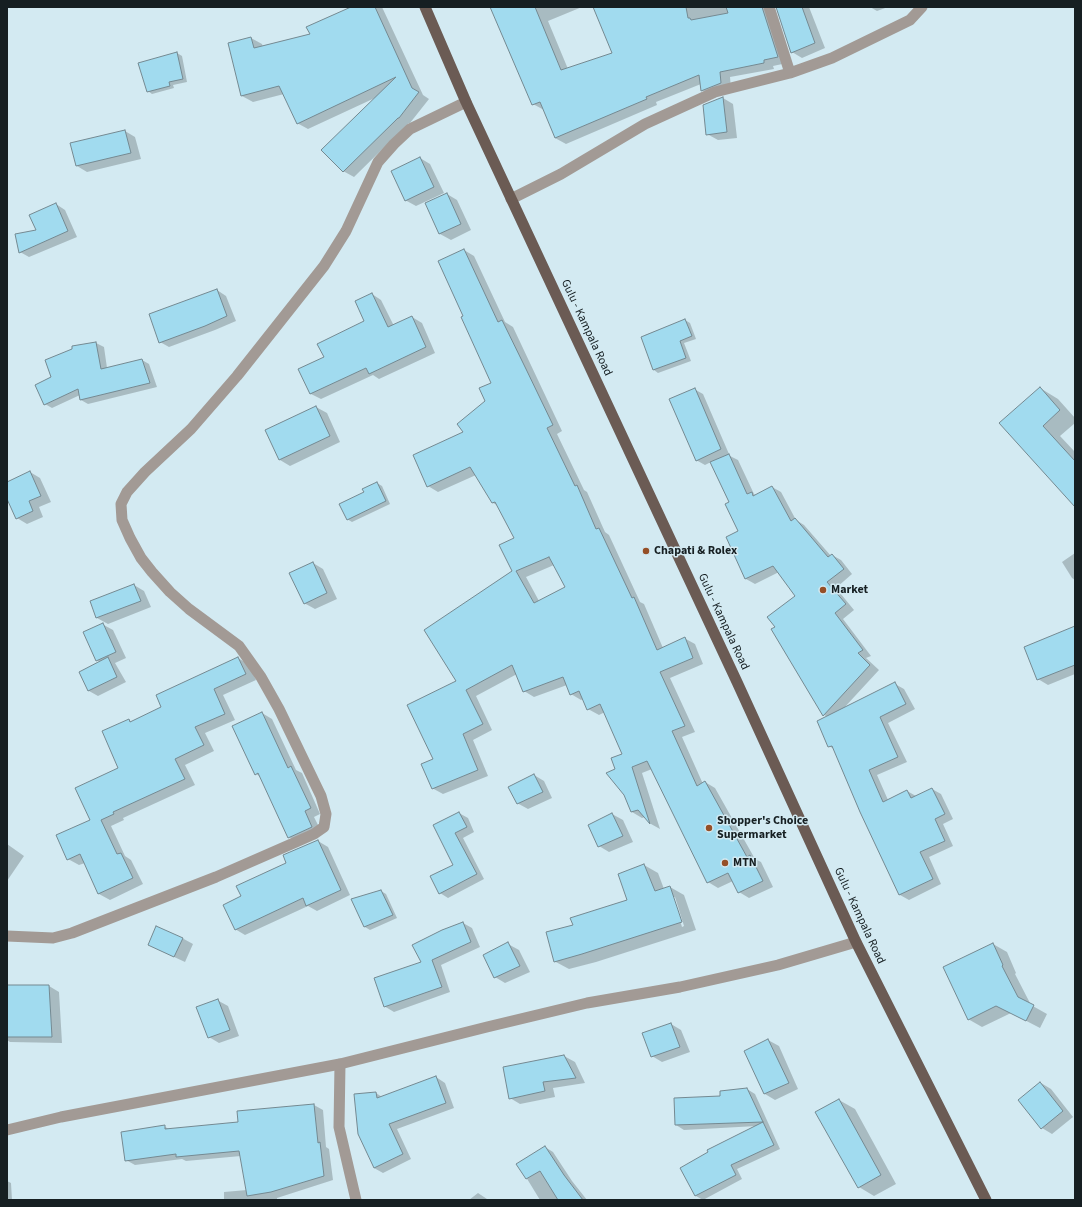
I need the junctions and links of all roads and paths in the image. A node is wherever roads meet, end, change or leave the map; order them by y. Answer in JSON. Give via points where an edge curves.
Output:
{"nodes":[{"id":1,"x":425,"y":7,"type":"edge"},
{"id":2,"x":769,"y":7,"type":"edge"},
{"id":3,"x":922,"y":7,"type":"edge"},
{"id":4,"x":790,"y":74,"type":"junction"},
{"id":5,"x":466,"y":102,"type":"junction"},
{"id":6,"x":511,"y":200,"type":"junction"},
{"id":7,"x":7,"y":936,"type":"edge"},
{"id":8,"x":856,"y":942,"type":"junction"},
{"id":9,"x":340,"y":1064,"type":"junction"},
{"id":10,"x":7,"y":1130,"type":"edge"},
{"id":11,"x":356,"y":1200,"type":"edge"},
{"id":12,"x":986,"y":1200,"type":"edge"}],
"edges":[{"from":1,"to":5,"type":"main road","name":"Gulu - Kampala Road"},
{"from":2,"to":4,"type":"street"},
{"from":3,"to":4,"type":"street","via":[[910,20],[873,39]]},
{"from":4,"to":6,"type":"street","via":[[715,92],[645,124],[562,174]]},
{"from":5,"to":6,"type":"main road","name":"Gulu - Kampala Road"},
{"from":5,"to":7,"type":"street","via":[[410,129],[378,162],[346,231],[324,266],[237,376],[191,429],[126,492],[122,504],[122,520],[141,558],[152,572],[189,609],[239,646],[262,677],[321,796],[326,814],[324,827],[314,834],[216,877],[72,933],[53,938]]},
{"from":6,"to":8,"type":"main road","name":"Gulu - Kampala Road"},
{"from":8,"to":9,"type":"street","via":[[778,965],[680,987],[587,1003]]},
{"from":8,"to":12,"type":"main road","name":"Gulu - Kampala Road"},
{"from":9,"to":10,"type":"street","via":[[61,1117]]},
{"from":9,"to":11,"type":"street","via":[[339,1127]]}]}
